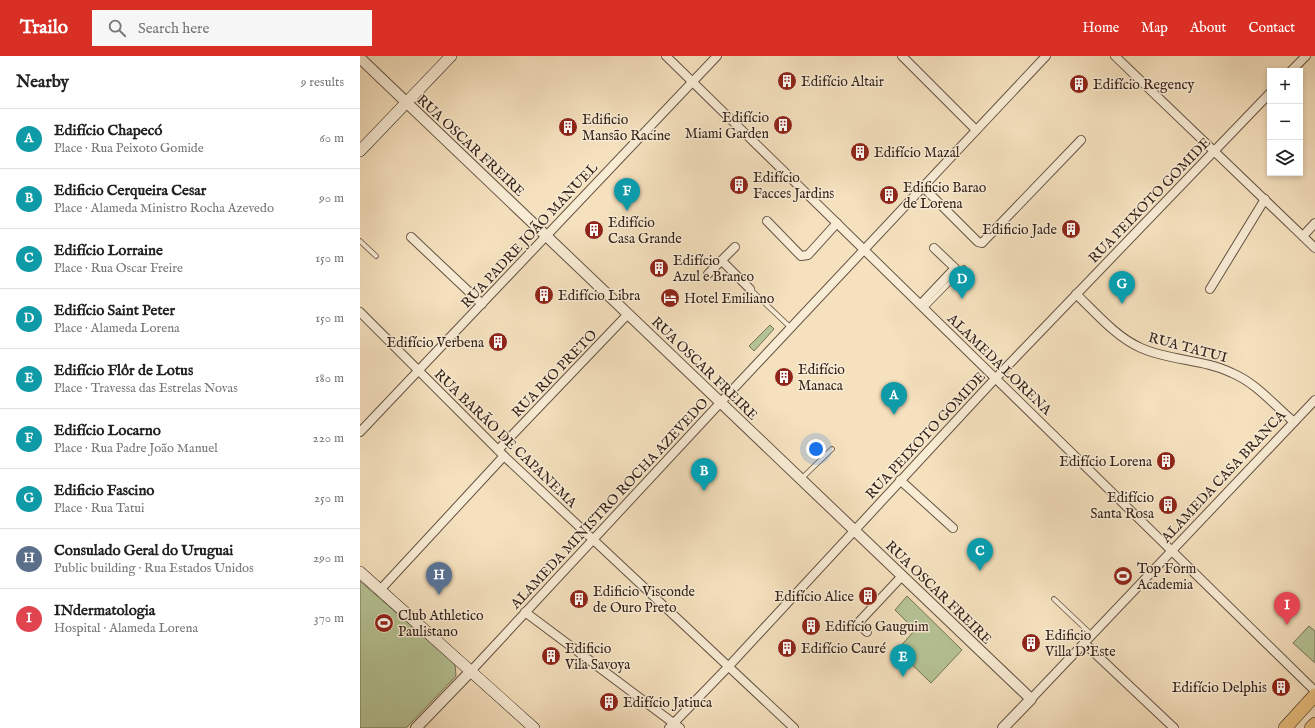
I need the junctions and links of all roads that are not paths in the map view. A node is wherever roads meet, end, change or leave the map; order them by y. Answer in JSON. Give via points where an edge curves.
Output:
{"nodes":[{"id":1,"x":451,"y":56,"type":"edge"},
{"id":2,"x":666,"y":56,"type":"edge"},
{"id":3,"x":717,"y":56,"type":"edge"},
{"id":4,"x":902,"y":56,"type":"edge"},
{"id":5,"x":1046,"y":56,"type":"edge"},
{"id":6,"x":1115,"y":56,"type":"edge"},
{"id":7,"x":1306,"y":56,"type":"edge"},
{"id":8,"x":360,"y":58,"type":"edge"},
{"id":9,"x":1294,"y":68,"type":"edge"},
{"id":10,"x":692,"y":81,"type":"junction"},
{"id":11,"x":1267,"y":96,"type":"edge"},
{"id":12,"x":406,"y":103,"type":"junction"},
{"id":13,"x":976,"y":130,"type":"junction"},
{"id":14,"x":1080,"y":140,"type":"dead end"},
{"id":15,"x":360,"y":151,"type":"edge"},
{"id":16,"x":1215,"y":151,"type":"junction"},
{"id":17,"x":923,"y":187,"type":"junction"},
{"id":18,"x":1265,"y":200,"type":"junction"},
{"id":19,"x":767,"y":221,"type":"dead end"},
{"id":20,"x":838,"y":223,"type":"junction"},
{"id":21,"x":1315,"y":223,"type":"edge"},
{"id":22,"x":546,"y":236,"type":"junction"},
{"id":23,"x":1303,"y":236,"type":"junction"},
{"id":24,"x":411,"y":237,"type":"dead end"},
{"id":25,"x":360,"y":241,"type":"edge"},
{"id":26,"x":735,"y":247,"type":"dead end"},
{"id":27,"x":934,"y":248,"type":"dead end"},
{"id":28,"x":1315,"y":248,"type":"edge"},
{"id":29,"x":864,"y":249,"type":"junction"},
{"id":30,"x":376,"y":256,"type":"dead end"},
{"id":31,"x":722,"y":261,"type":"junction"},
{"id":32,"x":964,"y":268,"type":"dead end"},
{"id":33,"x":708,"y":274,"type":"dead end"},
{"id":34,"x":750,"y":288,"type":"joint"},
{"id":35,"x":1210,"y":289,"type":"dead end"},
{"id":36,"x":1076,"y":294,"type":"junction"},
{"id":37,"x":482,"y":304,"type":"junction"},
{"id":38,"x":923,"y":306,"type":"junction"},
{"id":39,"x":360,"y":312,"type":"edge"},
{"id":40,"x":628,"y":314,"type":"junction"},
{"id":41,"x":791,"y":328,"type":"junction"},
{"id":42,"x":417,"y":371,"type":"junction"},
{"id":43,"x":996,"y":378,"type":"junction"},
{"id":44,"x":1315,"y":400,"type":"edge"},
{"id":45,"x":721,"y":402,"type":"junction"},
{"id":46,"x":1294,"y":422,"type":"junction"},
{"id":47,"x":360,"y":432,"type":"edge"},
{"id":48,"x":832,"y":449,"type":"dead end"},
{"id":49,"x":501,"y":453,"type":"junction"},
{"id":50,"x":801,"y":479,"type":"junction"},
{"id":51,"x":900,"y":480,"type":"junction"},
{"id":52,"x":953,"y":528,"type":"dead end"},
{"id":53,"x":854,"y":530,"type":"junction"},
{"id":54,"x":593,"y":539,"type":"junction"},
{"id":55,"x":1173,"y":550,"type":"junction"},
{"id":56,"x":360,"y":572,"type":"edge"},
{"id":57,"x":902,"y":576,"type":"junction"},
{"id":58,"x":380,"y":590,"type":"junction"},
{"id":59,"x":1054,"y":599,"type":"dead end"},
{"id":60,"x":525,"y":612,"type":"junction"},
{"id":61,"x":867,"y":632,"type":"dead end"},
{"id":62,"x":1092,"y":635,"type":"junction"},
{"id":63,"x":1084,"y":643,"type":"junction"},
{"id":64,"x":729,"y":666,"type":"junction"},
{"id":65,"x":471,"y":671,"type":"junction"},
{"id":66,"x":1315,"y":691,"type":"edge"},
{"id":67,"x":1315,"y":695,"type":"edge"},
{"id":68,"x":1031,"y":699,"type":"junction"},
{"id":69,"x":1315,"y":724,"type":"edge"},
{"id":70,"x":674,"y":726,"type":"edge"},
{"id":71,"x":416,"y":728,"type":"edge"},
{"id":72,"x":534,"y":728,"type":"edge"},
{"id":73,"x":794,"y":728,"type":"edge"},
{"id":74,"x":1003,"y":728,"type":"edge"},
{"id":75,"x":1174,"y":728,"type":"edge"},
{"id":76,"x":1285,"y":728,"type":"edge"},
{"id":77,"x":1311,"y":728,"type":"edge"}],
"edges":[{"from":1,"to":12,"type":"main road"},
{"from":2,"to":10,"type":"street","name":"ALAMEDA LORENA"},
{"from":3,"to":10,"type":"street","name":"RUA PADRE JOÃO MANUEL"},
{"from":4,"to":13,"type":"street"},
{"from":5,"to":13,"type":"street","name":"ALAMEDA MINISTRO ROCHA AZEVEDO"},
{"from":6,"to":16,"type":"street"},
{"from":7,"to":9,"type":"street"},
{"from":8,"to":12,"type":"street","name":"RUA OSCAR FREIRE"},
{"from":10,"to":20,"type":"street","name":"ALAMEDA LORENA"},
{"from":10,"to":22,"type":"street","name":"RUA PADRE JOÃO MANUEL"},
{"from":11,"to":16,"type":"street","name":"RUA PEIXOTO GOMIDE"},
{"from":12,"to":15,"type":"main road"},
{"from":12,"to":22,"type":"street","name":"RUA OSCAR FREIRE"},
{"from":13,"to":17,"type":"street","name":"ALAMEDA MINISTRO ROCHA AZEVEDO"},
{"from":14,"to":17,"type":"street","via":[[982,243],[978,242]]},
{"from":16,"to":18,"type":"street"},
{"from":16,"to":36,"type":"street","name":"RUA PEIXOTO GOMIDE"},
{"from":17,"to":29,"type":"street","name":"ALAMEDA MINISTRO ROCHA AZEVEDO"},
{"from":18,"to":23,"type":"street"},
{"from":18,"to":35,"type":"street"},
{"from":19,"to":20,"type":"street","via":[[801,256],[808,255]]},
{"from":20,"to":29,"type":"street","name":"ALAMEDA LORENA"},
{"from":21,"to":23,"type":"street"},
{"from":22,"to":37,"type":"street","name":"RUA PADRE JOÃO MANUEL"},
{"from":22,"to":40,"type":"street","name":"RUA OSCAR FREIRE"},
{"from":23,"to":28,"type":"street"},
{"from":24,"to":37,"type":"street"},
{"from":25,"to":30,"type":"lane"},
{"from":26,"to":31,"type":"street"},
{"from":27,"to":38,"type":"street","via":[[955,268]]},
{"from":29,"to":38,"type":"street","name":"ALAMEDA LORENA"},
{"from":29,"to":41,"type":"street","name":"ALAMEDA MINISTRO ROCHA AZEVEDO"},
{"from":31,"to":33,"type":"street"},
{"from":31,"to":34,"type":"street"},
{"from":32,"to":38,"type":"lane"},
{"from":34,"to":41,"type":"lane"},
{"from":36,"to":43,"type":"street","name":"RUA PEIXOTO GOMIDE"},
{"from":36,"to":46,"type":"street","name":"RUA TATUI","via":[[1131,343],[1155,353],[1232,372],[1252,385]]},
{"from":37,"to":42,"type":"street","name":"RUA PADRE JOÃO MANUEL"},
{"from":38,"to":43,"type":"street","name":"ALAMEDA LORENA"},
{"from":39,"to":42,"type":"street","name":"RUA BARÃO DE CAPANEMA"},
{"from":40,"to":45,"type":"street","name":"RUA OSCAR FREIRE"},
{"from":40,"to":49,"type":"street","name":"RUA RIO PRETO"},
{"from":41,"to":45,"type":"street","name":"ALAMEDA MINISTRO ROCHA AZEVEDO"},
{"from":42,"to":47,"type":"street","name":"RUA PADRE JOÃO MANUEL"},
{"from":42,"to":49,"type":"street","name":"RUA BARÃO DE CAPANEMA"},
{"from":43,"to":51,"type":"street","name":"RUA PEIXOTO GOMIDE"},
{"from":43,"to":55,"type":"street","name":"ALAMEDA LORENA"},
{"from":44,"to":46,"type":"street","name":"ALAMEDA CASA BRANCA"},
{"from":45,"to":50,"type":"street","name":"RUA OSCAR FREIRE"},
{"from":45,"to":54,"type":"street","name":"ALAMEDA MINISTRO ROCHA AZEVEDO"},
{"from":46,"to":55,"type":"street","name":"ALAMEDA CASA BRANCA"},
{"from":48,"to":50,"type":"lane"},
{"from":49,"to":54,"type":"street","name":"RUA BARÃO DE CAPANEMA"},
{"from":49,"to":58,"type":"street","name":"RUA RIO PRETO"},
{"from":50,"to":53,"type":"street","name":"RUA OSCAR FREIRE"},
{"from":51,"to":52,"type":"street"},
{"from":51,"to":53,"type":"street","name":"RUA PEIXOTO GOMIDE"},
{"from":53,"to":57,"type":"street","name":"RUA OSCAR FREIRE"},
{"from":53,"to":64,"type":"street","name":"RUA PEIXOTO GOMIDE"},
{"from":54,"to":60,"type":"street","name":"ALAMEDA MINISTRO ROCHA AZEVEDO"},
{"from":54,"to":64,"type":"street","name":"RUA BARÃO DE CAPANEMA"},
{"from":55,"to":62,"type":"street","name":"ALAMEDA CASA BRANCA"},
{"from":55,"to":66,"type":"street","name":"ALAMEDA LORENA"},
{"from":56,"to":58,"type":"main road"},
{"from":57,"to":61,"type":"street","via":[[858,623]]},
{"from":57,"to":68,"type":"street","name":"RUA OSCAR FREIRE"},
{"from":58,"to":65,"type":"main road"},
{"from":59,"to":62,"type":"lane"},
{"from":60,"to":65,"type":"street","name":"ALAMEDA MINISTRO ROCHA AZEVEDO"},
{"from":60,"to":70,"type":"street"},
{"from":62,"to":63,"type":"street","name":"ALAMEDA CASA BRANCA"},
{"from":63,"to":68,"type":"street","name":"ALAMEDA CASA BRANCA"},
{"from":63,"to":75,"type":"street"},
{"from":64,"to":70,"type":"street","name":"RUA PEIXOTO GOMIDE"},
{"from":64,"to":73,"type":"street","name":"RUA BARÃO DE CAPANEMA"},
{"from":65,"to":71,"type":"street"},
{"from":65,"to":72,"type":"main road"},
{"from":67,"to":76,"type":"main road"},
{"from":68,"to":74,"type":"street","name":"ALAMEDA CASA BRANCA"},
{"from":69,"to":77,"type":"main road"}]}
